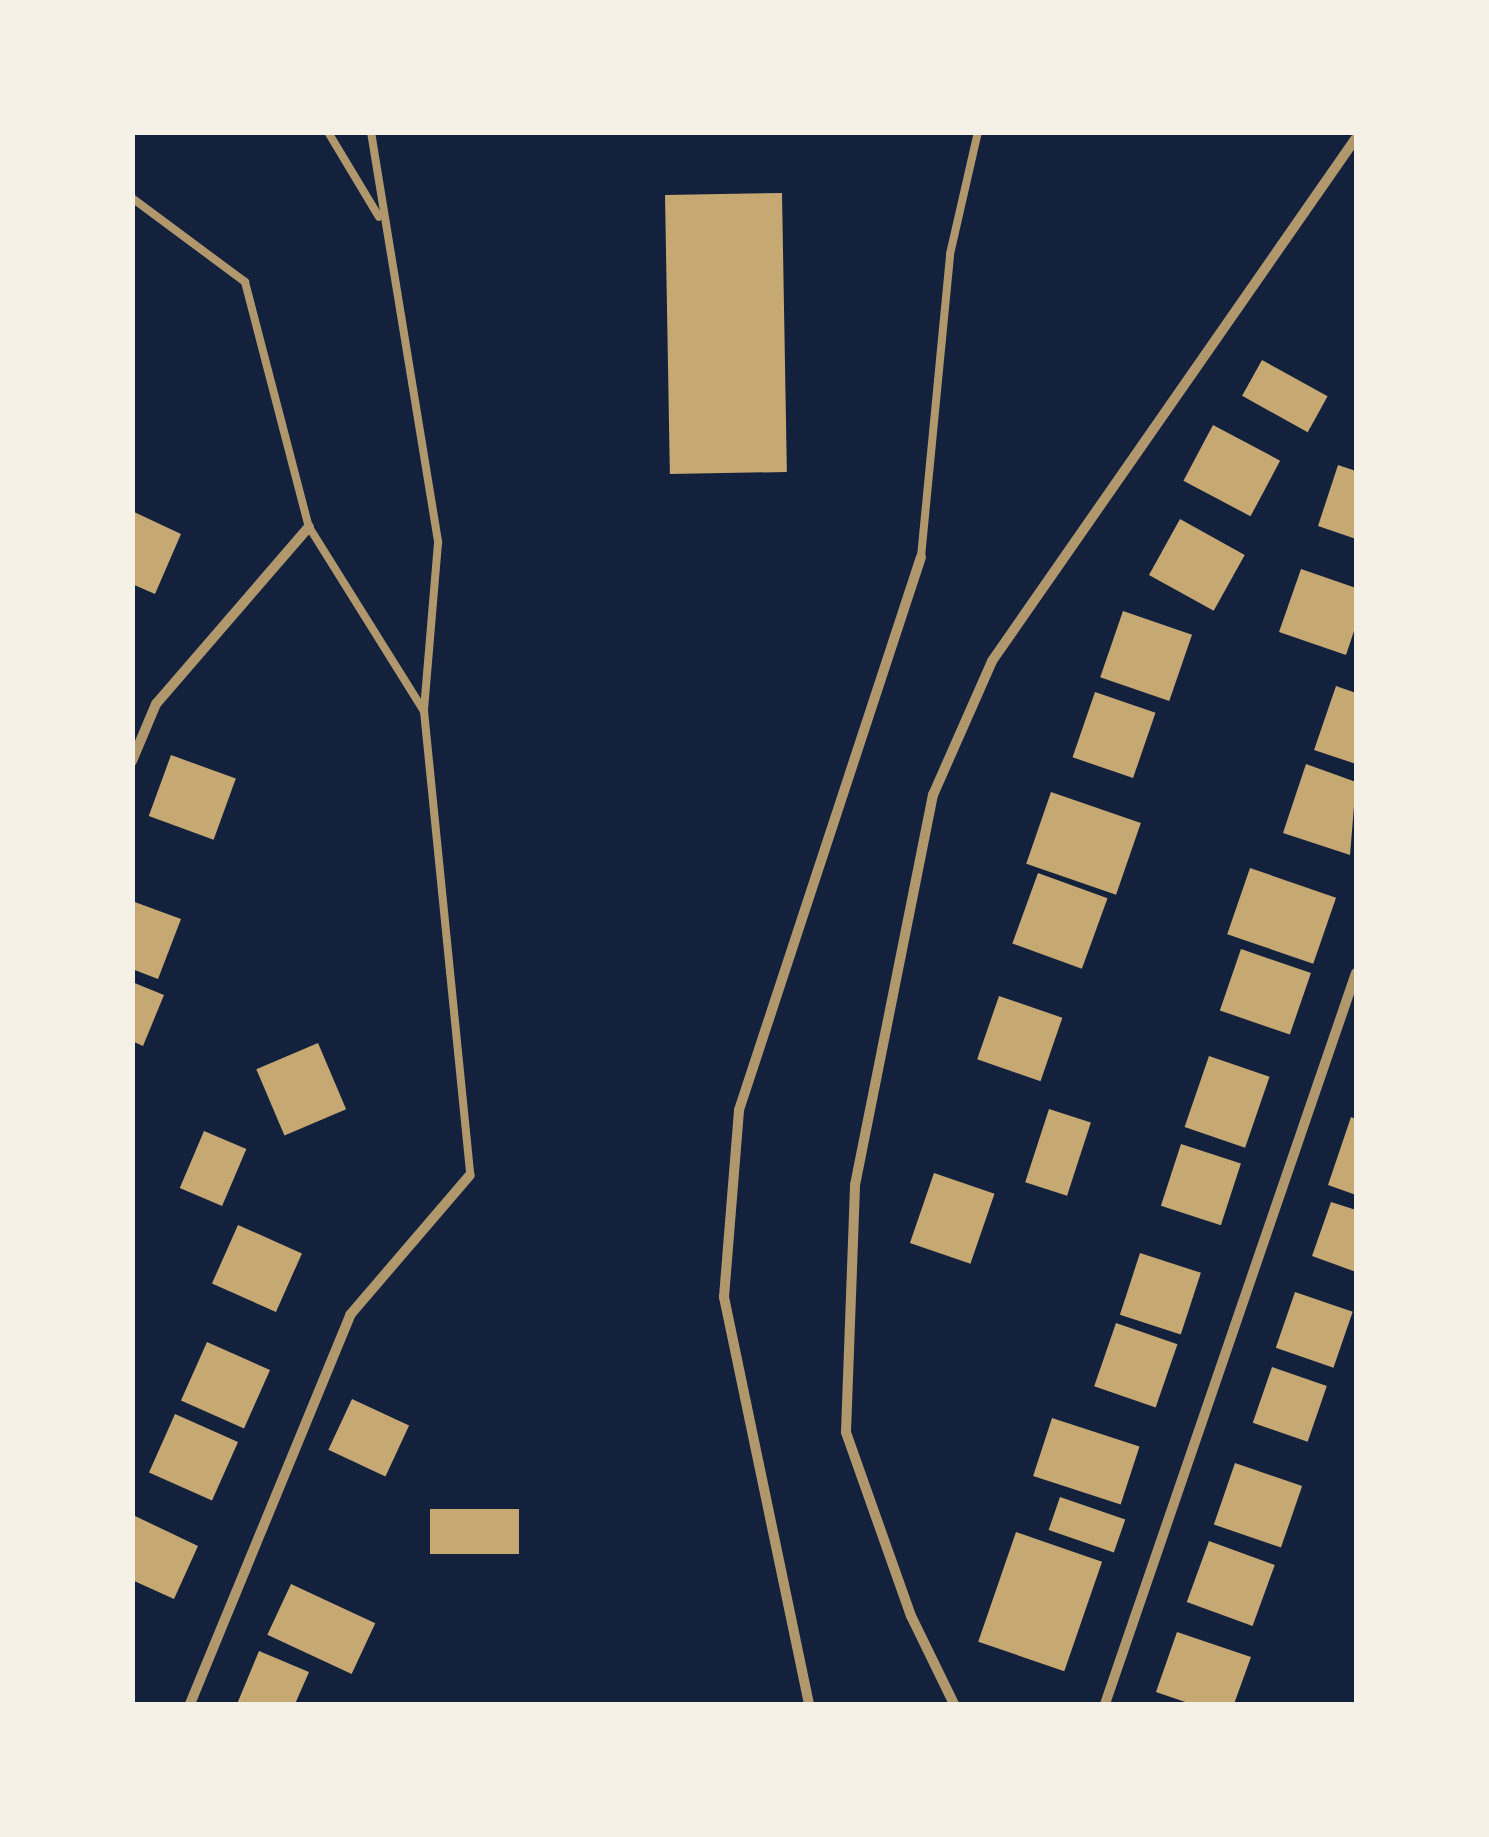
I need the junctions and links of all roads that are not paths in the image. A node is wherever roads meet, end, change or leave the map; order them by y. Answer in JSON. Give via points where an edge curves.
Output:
{"nodes":[{"id":1,"x":328,"y":132,"type":"edge"},
{"id":2,"x":372,"y":132,"type":"edge"},
{"id":3,"x":978,"y":132,"type":"edge"},
{"id":4,"x":1356,"y":138,"type":"edge"},
{"id":5,"x":132,"y":198,"type":"edge"},
{"id":6,"x":381,"y":220,"type":"junction"},
{"id":7,"x":309,"y":526,"type":"junction"},
{"id":8,"x":921,"y":557,"type":"joint"},
{"id":9,"x":424,"y":711,"type":"junction"},
{"id":10,"x":132,"y":761,"type":"edge"},
{"id":11,"x":1356,"y":974,"type":"edge"},
{"id":12,"x":470,"y":1174,"type":"joint"},
{"id":13,"x":190,"y":1704,"type":"edge"},
{"id":14,"x":808,"y":1704,"type":"edge"},
{"id":15,"x":954,"y":1704,"type":"edge"},
{"id":16,"x":1105,"y":1704,"type":"edge"}],
"edges":[{"from":1,"to":6,"type":"lane"},
{"from":2,"to":6,"type":"lane"},
{"from":3,"to":8,"type":"lane","via":[[950,254]]},
{"from":4,"to":15,"type":"street","via":[[992,661],[933,796],[855,1185],[846,1432],[911,1616]]},
{"from":5,"to":7,"type":"lane","via":[[246,282]]},
{"from":6,"to":9,"type":"lane","via":[[438,544]]},
{"from":7,"to":9,"type":"lane"},
{"from":7,"to":10,"type":"street","via":[[156,704]]},
{"from":8,"to":14,"type":"street","via":[[739,1110],[724,1297]]},
{"from":9,"to":12,"type":"lane"},
{"from":11,"to":16,"type":"street"},
{"from":12,"to":13,"type":"street","via":[[350,1315]]}]}
